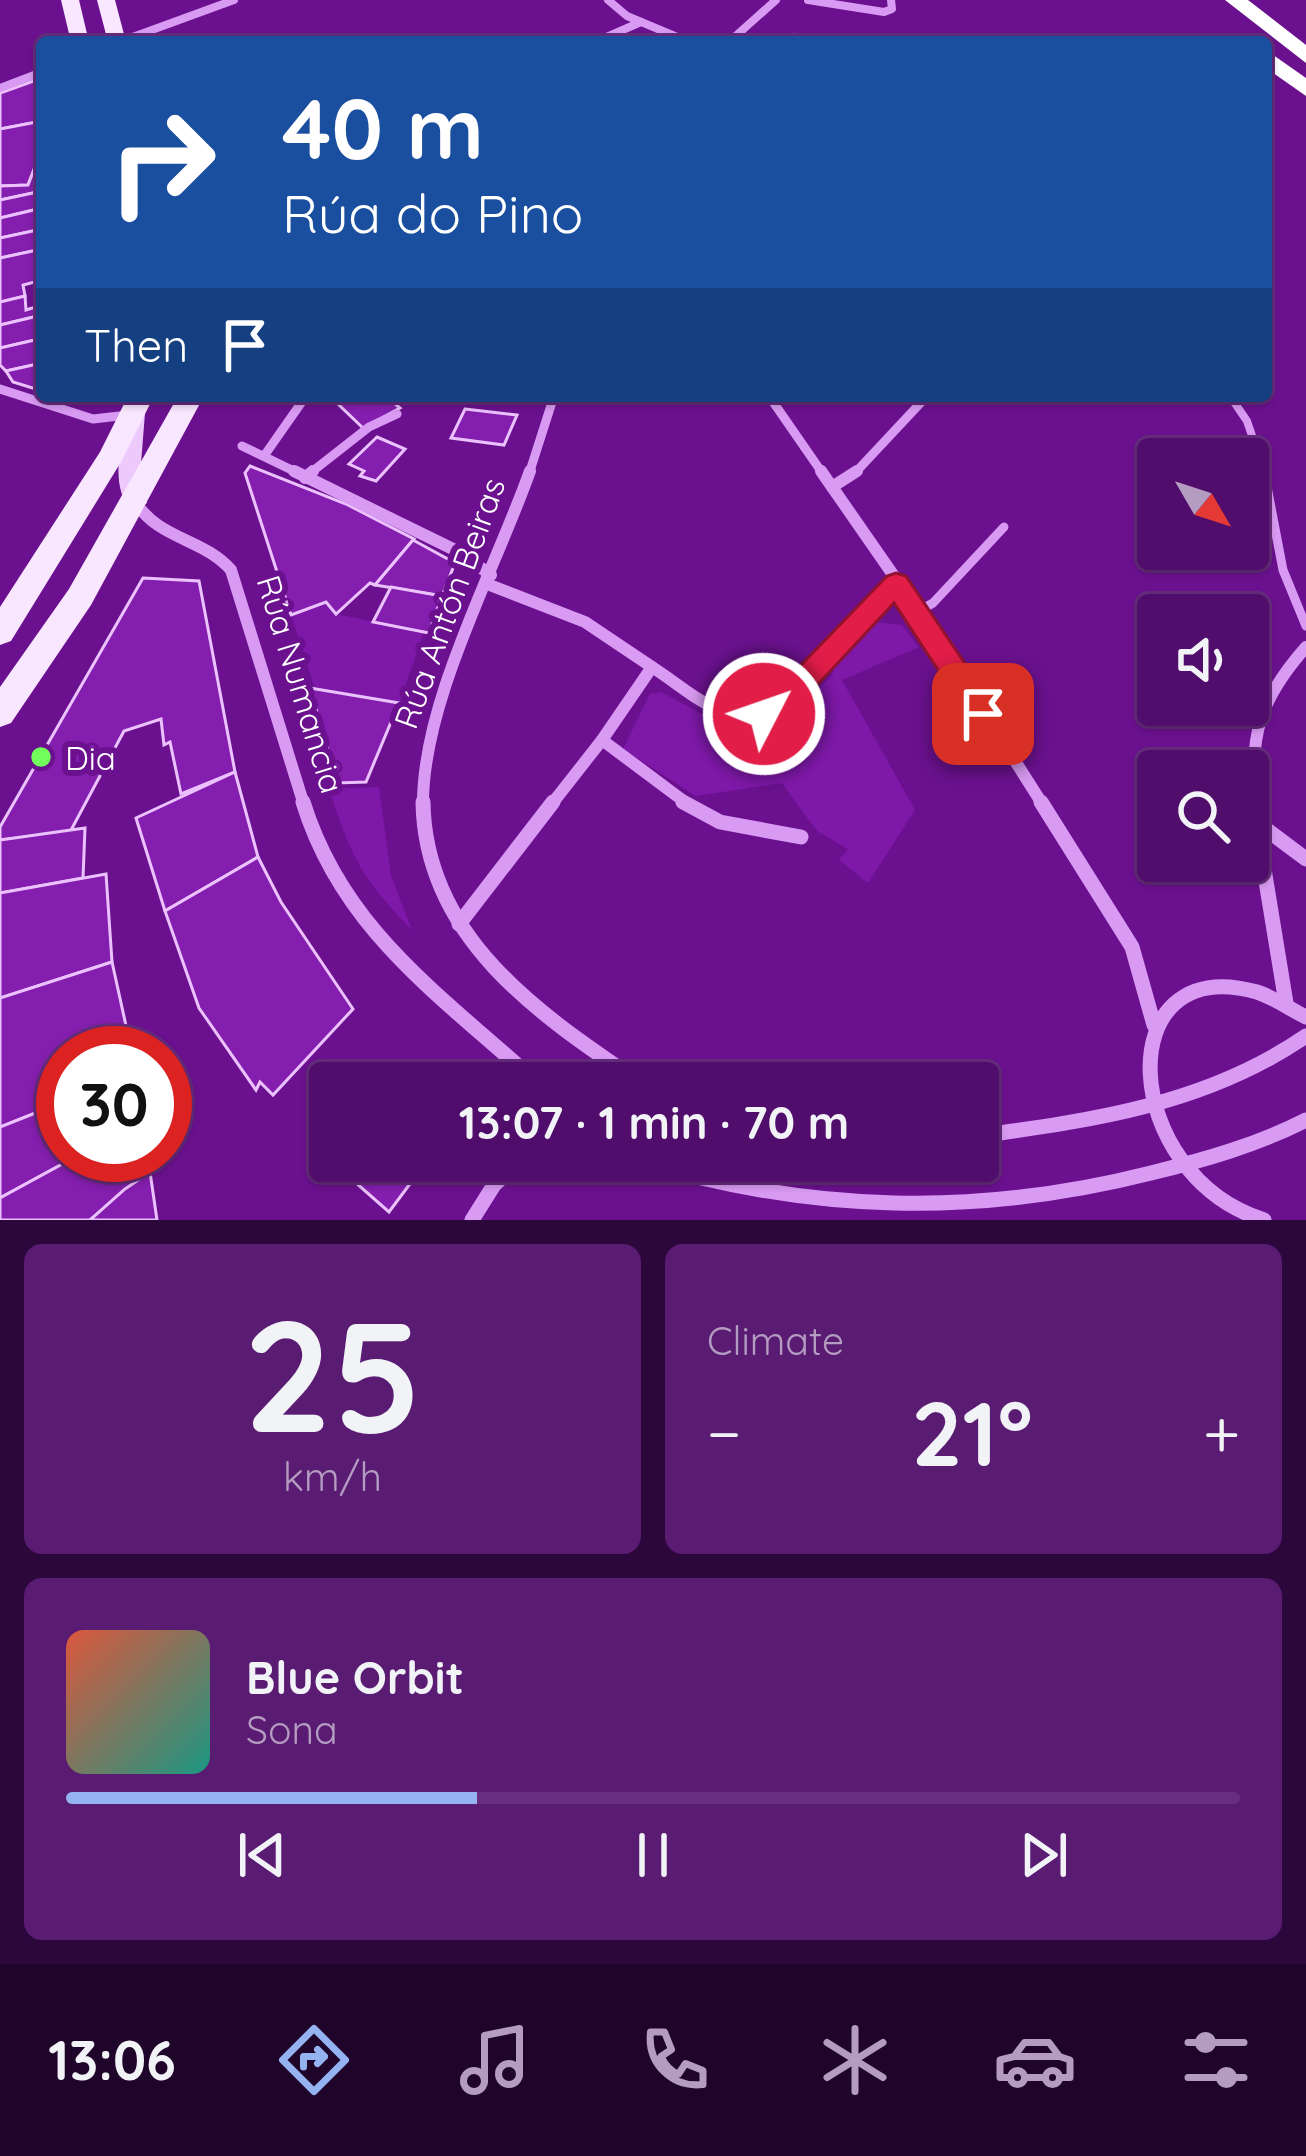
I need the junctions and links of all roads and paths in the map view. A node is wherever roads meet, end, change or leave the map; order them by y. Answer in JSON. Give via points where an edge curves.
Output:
{"nodes":[{"id":1,"x":70,"y":0,"type":"edge"},
{"id":2,"x":106,"y":0,"type":"edge"},
{"id":3,"x":234,"y":0,"type":"edge"},
{"id":4,"x":608,"y":0,"type":"edge"},
{"id":5,"x":776,"y":0,"type":"edge"},
{"id":6,"x":808,"y":0,"type":"edge"},
{"id":7,"x":891,"y":0,"type":"edge"},
{"id":8,"x":1267,"y":0,"type":"edge"},
{"id":9,"x":1229,"y":14,"type":"edge"},
{"id":10,"x":641,"y":22,"type":"junction"},
{"id":11,"x":1306,"y":32,"type":"edge"},
{"id":12,"x":79,"y":36,"type":"edge"},
{"id":13,"x":116,"y":36,"type":"edge"},
{"id":14,"x":135,"y":36,"type":"edge"},
{"id":15,"x":623,"y":36,"type":"edge"},
{"id":16,"x":675,"y":36,"type":"edge"},
{"id":17,"x":736,"y":36,"type":"edge"},
{"id":18,"x":1269,"y":36,"type":"edge"},
{"id":19,"x":1272,"y":37,"type":"edge"},
{"id":20,"x":1306,"y":56,"type":"edge"},
{"id":21,"x":1272,"y":61,"type":"edge"},
{"id":22,"x":36,"y":74,"type":"edge"},
{"id":23,"x":0,"y":88,"type":"edge"},
{"id":24,"x":1306,"y":89,"type":"edge"},
{"id":25,"x":0,"y":389,"type":"edge"},
{"id":26,"x":36,"y":401,"type":"edge"},
{"id":27,"x":40,"y":402,"type":"edge"},
{"id":28,"x":188,"y":402,"type":"edge"},
{"id":29,"x":302,"y":402,"type":"edge"},
{"id":30,"x":552,"y":402,"type":"edge"},
{"id":31,"x":773,"y":402,"type":"edge"},
{"id":32,"x":921,"y":402,"type":"edge"},
{"id":33,"x":1235,"y":402,"type":"edge"},
{"id":34,"x":138,"y":404,"type":"edge"},
{"id":35,"x":397,"y":414,"type":"dead end"},
{"id":36,"x":242,"y":446,"type":"dead end"},
{"id":37,"x":264,"y":456,"type":"junction"},
{"id":38,"x":305,"y":478,"type":"junction"},
{"id":39,"x":832,"y":488,"type":"junction"},
{"id":40,"x":136,"y":503,"type":"junction"},
{"id":41,"x":1004,"y":527,"type":"dead end"},
{"id":42,"x":489,"y":579,"type":"junction"},
{"id":43,"x":896,"y":583,"type":"junction"},
{"id":44,"x":917,"y":612,"type":"junction"},
{"id":45,"x":1306,"y":626,"type":"edge"},
{"id":46,"x":0,"y":632,"type":"edge"},
{"id":47,"x":1306,"y":647,"type":"edge"},
{"id":48,"x":652,"y":667,"type":"junction"},
{"id":49,"x":0,"y":713,"type":"edge"},
{"id":50,"x":602,"y":740,"type":"junction"},
{"id":51,"x":1257,"y":750,"type":"edge"},
{"id":52,"x":1269,"y":831,"type":"edge"},
{"id":53,"x":801,"y":837,"type":"dead end"},
{"id":54,"x":1306,"y":859,"type":"edge"},
{"id":55,"x":1269,"y":879,"type":"edge"},
{"id":56,"x":459,"y":924,"type":"junction"},
{"id":57,"x":1286,"y":1003,"type":"junction"},
{"id":58,"x":1306,"y":1017,"type":"edge"},
{"id":59,"x":1154,"y":1025,"type":"junction"},
{"id":60,"x":1306,"y":1036,"type":"edge"},
{"id":61,"x":514,"y":1062,"type":"edge"},
{"id":62,"x":610,"y":1062,"type":"edge"},
{"id":63,"x":1151,"y":1106,"type":"junction"},
{"id":64,"x":1306,"y":1120,"type":"edge"},
{"id":65,"x":999,"y":1132,"type":"edge"},
{"id":66,"x":1183,"y":1165,"type":"junction"},
{"id":67,"x":497,"y":1182,"type":"edge"},
{"id":68,"x":684,"y":1182,"type":"edge"},
{"id":69,"x":472,"y":1220,"type":"edge"},
{"id":70,"x":1264,"y":1220,"type":"edge"}],
"edges":[{"from":1,"to":12,"type":"main road"},
{"from":2,"to":13,"type":"main road"},
{"from":3,"to":14,"type":"street"},
{"from":4,"to":10,"type":"street"},
{"from":5,"to":17,"type":"street"},
{"from":6,"to":7,"type":"street","via":[[884,12]]},
{"from":8,"to":11,"type":"highway"},
{"from":9,"to":18,"type":"highway"},
{"from":10,"to":15,"type":"street"},
{"from":10,"to":16,"type":"street"},
{"from":19,"to":20,"type":"highway"},
{"from":21,"to":24,"type":"highway"},
{"from":22,"to":23,"type":"street"},
{"from":25,"to":26,"type":"street"},
{"from":27,"to":34,"type":"street","via":[[114,420]]},
{"from":28,"to":40,"type":"main road"},
{"from":29,"to":37,"type":"street"},
{"from":30,"to":42,"type":"street","name":"Rúa Antón Beiras"},
{"from":31,"to":39,"type":"street"},
{"from":32,"to":39,"type":"street","via":[[849,480]]},
{"from":33,"to":45,"type":"lane","via":[[1256,443],[1288,599]]},
{"from":34,"to":40,"type":"main road","via":[[129,476]]},
{"from":34,"to":46,"type":"main road"},
{"from":35,"to":38,"type":"street"},
{"from":36,"to":37,"type":"street"},
{"from":37,"to":38,"type":"street"},
{"from":38,"to":42,"type":"street","via":[[457,551]]},
{"from":39,"to":43,"type":"street"},
{"from":40,"to":49,"type":"main road"},
{"from":40,"to":61,"type":"street","name":"Rúa Numancia","via":[[154,528],[207,545],[231,570],[314,834],[345,897],[364,924]]},
{"from":41,"to":44,"type":"lane"},
{"from":42,"to":48,"type":"street","via":[[584,622]]},
{"from":42,"to":56,"type":"street","name":"Rúa Antón Beiras","via":[[432,724],[422,774],[430,860]]},
{"from":43,"to":44,"type":"street"},
{"from":43,"to":48,"type":"street","via":[[764,714],[732,716]]},
{"from":44,"to":59,"type":"street","via":[[1132,947]]},
{"from":47,"to":51,"type":"street","via":[[1263,704]]},
{"from":48,"to":50,"type":"street"},
{"from":50,"to":53,"type":"street","via":[[720,822]]},
{"from":50,"to":56,"type":"street"},
{"from":52,"to":54,"type":"street"},
{"from":55,"to":57,"type":"street"},
{"from":56,"to":62,"type":"street","name":"Rúa Antón Beiras","via":[[540,1011]]},
{"from":57,"to":58,"type":"street"},
{"from":57,"to":59,"type":"street","via":[[1223,986],[1171,1004]]},
{"from":59,"to":63,"type":"street","via":[[1144,1062]]},
{"from":60,"to":63,"type":"street","via":[[1242,1075]]},
{"from":63,"to":65,"type":"street"},
{"from":63,"to":66,"type":"street"},
{"from":64,"to":66,"type":"street","via":[[1234,1153]]},
{"from":66,"to":68,"type":"street","via":[[1051,1201],[926,1216],[773,1206]]},
{"from":66,"to":70,"type":"street","via":[[1214,1195]]},
{"from":67,"to":69,"type":"street"}]}
